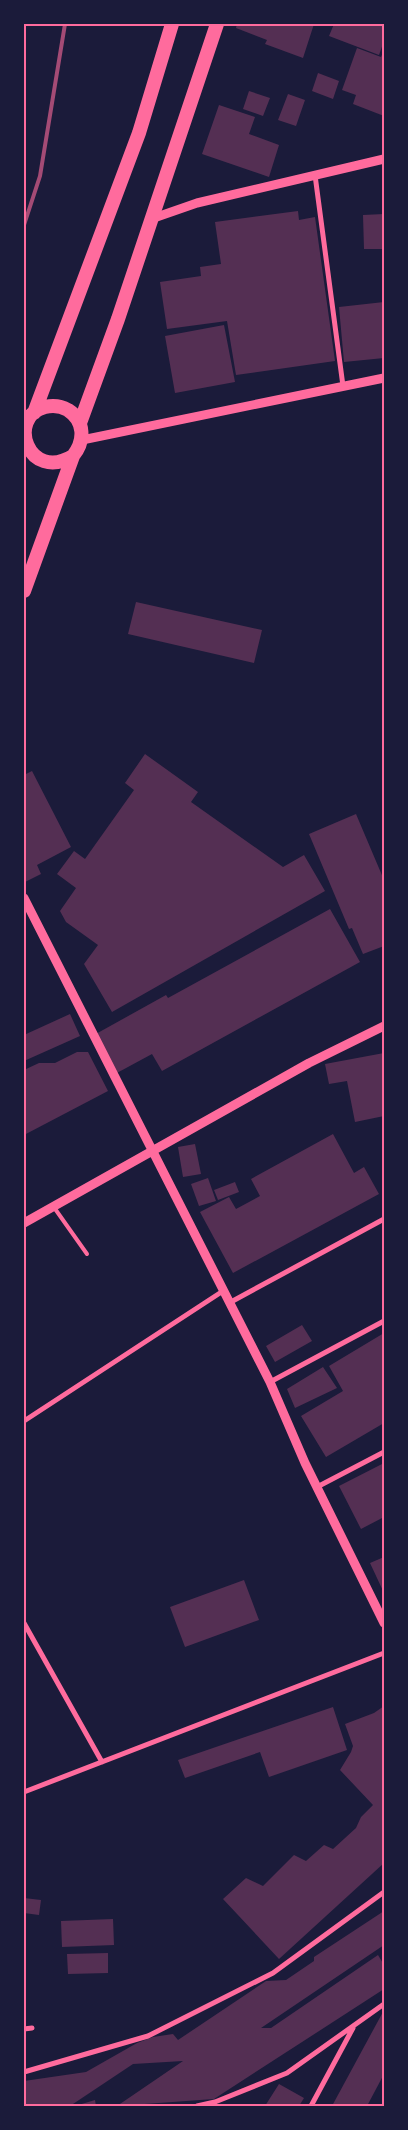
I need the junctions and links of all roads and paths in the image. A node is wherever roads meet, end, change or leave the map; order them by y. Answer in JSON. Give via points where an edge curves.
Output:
{"nodes":[{"id":1,"x":172,"y":24,"type":"edge"},
{"id":2,"x":217,"y":24,"type":"edge"},
{"id":3,"x":384,"y":159,"type":"edge"},
{"id":4,"x":315,"y":175,"type":"junction"},
{"id":5,"x":150,"y":219,"type":"junction"},
{"id":6,"x":384,"y":378,"type":"edge"},
{"id":7,"x":343,"y":386,"type":"junction"},
{"id":8,"x":34,"y":413,"type":"junction"},
{"id":9,"x":80,"y":423,"type":"junction"},
{"id":10,"x":82,"y":440,"type":"junction"},
{"id":11,"x":25,"y":452,"type":"edge"},
{"id":12,"x":73,"y":456,"type":"junction"},
{"id":13,"x":24,"y":590,"type":"edge"},
{"id":14,"x":24,"y":898,"type":"edge"},
{"id":15,"x":384,"y":1026,"type":"edge"},
{"id":16,"x":152,"y":1152,"type":"junction"},
{"id":17,"x":54,"y":1206,"type":"junction"},
{"id":18,"x":384,"y":1219,"type":"edge"},
{"id":19,"x":24,"y":1223,"type":"edge"},
{"id":20,"x":87,"y":1254,"type":"dead end"},
{"id":21,"x":223,"y":1291,"type":"junction"},
{"id":22,"x":228,"y":1303,"type":"junction"},
{"id":23,"x":384,"y":1321,"type":"edge"},
{"id":24,"x":270,"y":1382,"type":"junction"},
{"id":25,"x":24,"y":1421,"type":"edge"},
{"id":26,"x":384,"y":1452,"type":"edge"},
{"id":27,"x":317,"y":1487,"type":"junction"},
{"id":28,"x":383,"y":1616,"type":"edge"},
{"id":29,"x":24,"y":1623,"type":"edge"},
{"id":30,"x":384,"y":1653,"type":"edge"},
{"id":31,"x":102,"y":1762,"type":"junction"},
{"id":32,"x":24,"y":1792,"type":"edge"},
{"id":33,"x":384,"y":1892,"type":"edge"},
{"id":34,"x":384,"y":2004,"type":"edge"},
{"id":35,"x":354,"y":2026,"type":"junction"},
{"id":36,"x":32,"y":2028,"type":"dead end"},
{"id":37,"x":24,"y":2029,"type":"edge"},
{"id":38,"x":24,"y":2072,"type":"edge"},
{"id":39,"x":197,"y":2106,"type":"edge"},
{"id":40,"x":311,"y":2106,"type":"edge"}],
"edges":[{"from":1,"to":8,"type":"highway","via":[[135,142]]},
{"from":2,"to":5,"type":"highway"},
{"from":3,"to":4,"type":"street"},
{"from":4,"to":5,"type":"street","via":[[197,203]]},
{"from":4,"to":7,"type":"street"},
{"from":5,"to":9,"type":"highway"},
{"from":6,"to":7,"type":"street"},
{"from":7,"to":10,"type":"street"},
{"from":8,"to":9,"type":"highway","via":[[43,408],[59,407],[74,414]]},
{"from":8,"to":11,"type":"highway","via":[[25,428]]},
{"from":9,"to":10,"type":"highway"},
{"from":10,"to":12,"type":"highway"},
{"from":11,"to":12,"type":"highway","via":[[53,463],[64,462]]},
{"from":12,"to":13,"type":"highway"},
{"from":14,"to":16,"type":"street"},
{"from":15,"to":16,"type":"street","via":[[309,1063]]},
{"from":16,"to":17,"type":"street"},
{"from":16,"to":21,"type":"street"},
{"from":17,"to":19,"type":"street"},
{"from":17,"to":20,"type":"lane"},
{"from":18,"to":22,"type":"street"},
{"from":21,"to":22,"type":"street"},
{"from":21,"to":25,"type":"street"},
{"from":22,"to":24,"type":"street"},
{"from":23,"to":24,"type":"street"},
{"from":24,"to":27,"type":"street"},
{"from":26,"to":27,"type":"street"},
{"from":27,"to":28,"type":"street"},
{"from":29,"to":31,"type":"street"},
{"from":30,"to":31,"type":"street"},
{"from":31,"to":32,"type":"street"},
{"from":33,"to":38,"type":"street","via":[[273,1973],[148,2036]]},
{"from":34,"to":35,"type":"street"},
{"from":35,"to":39,"type":"street","via":[[287,2073]]},
{"from":35,"to":40,"type":"street"},
{"from":36,"to":37,"type":"street"}]}
